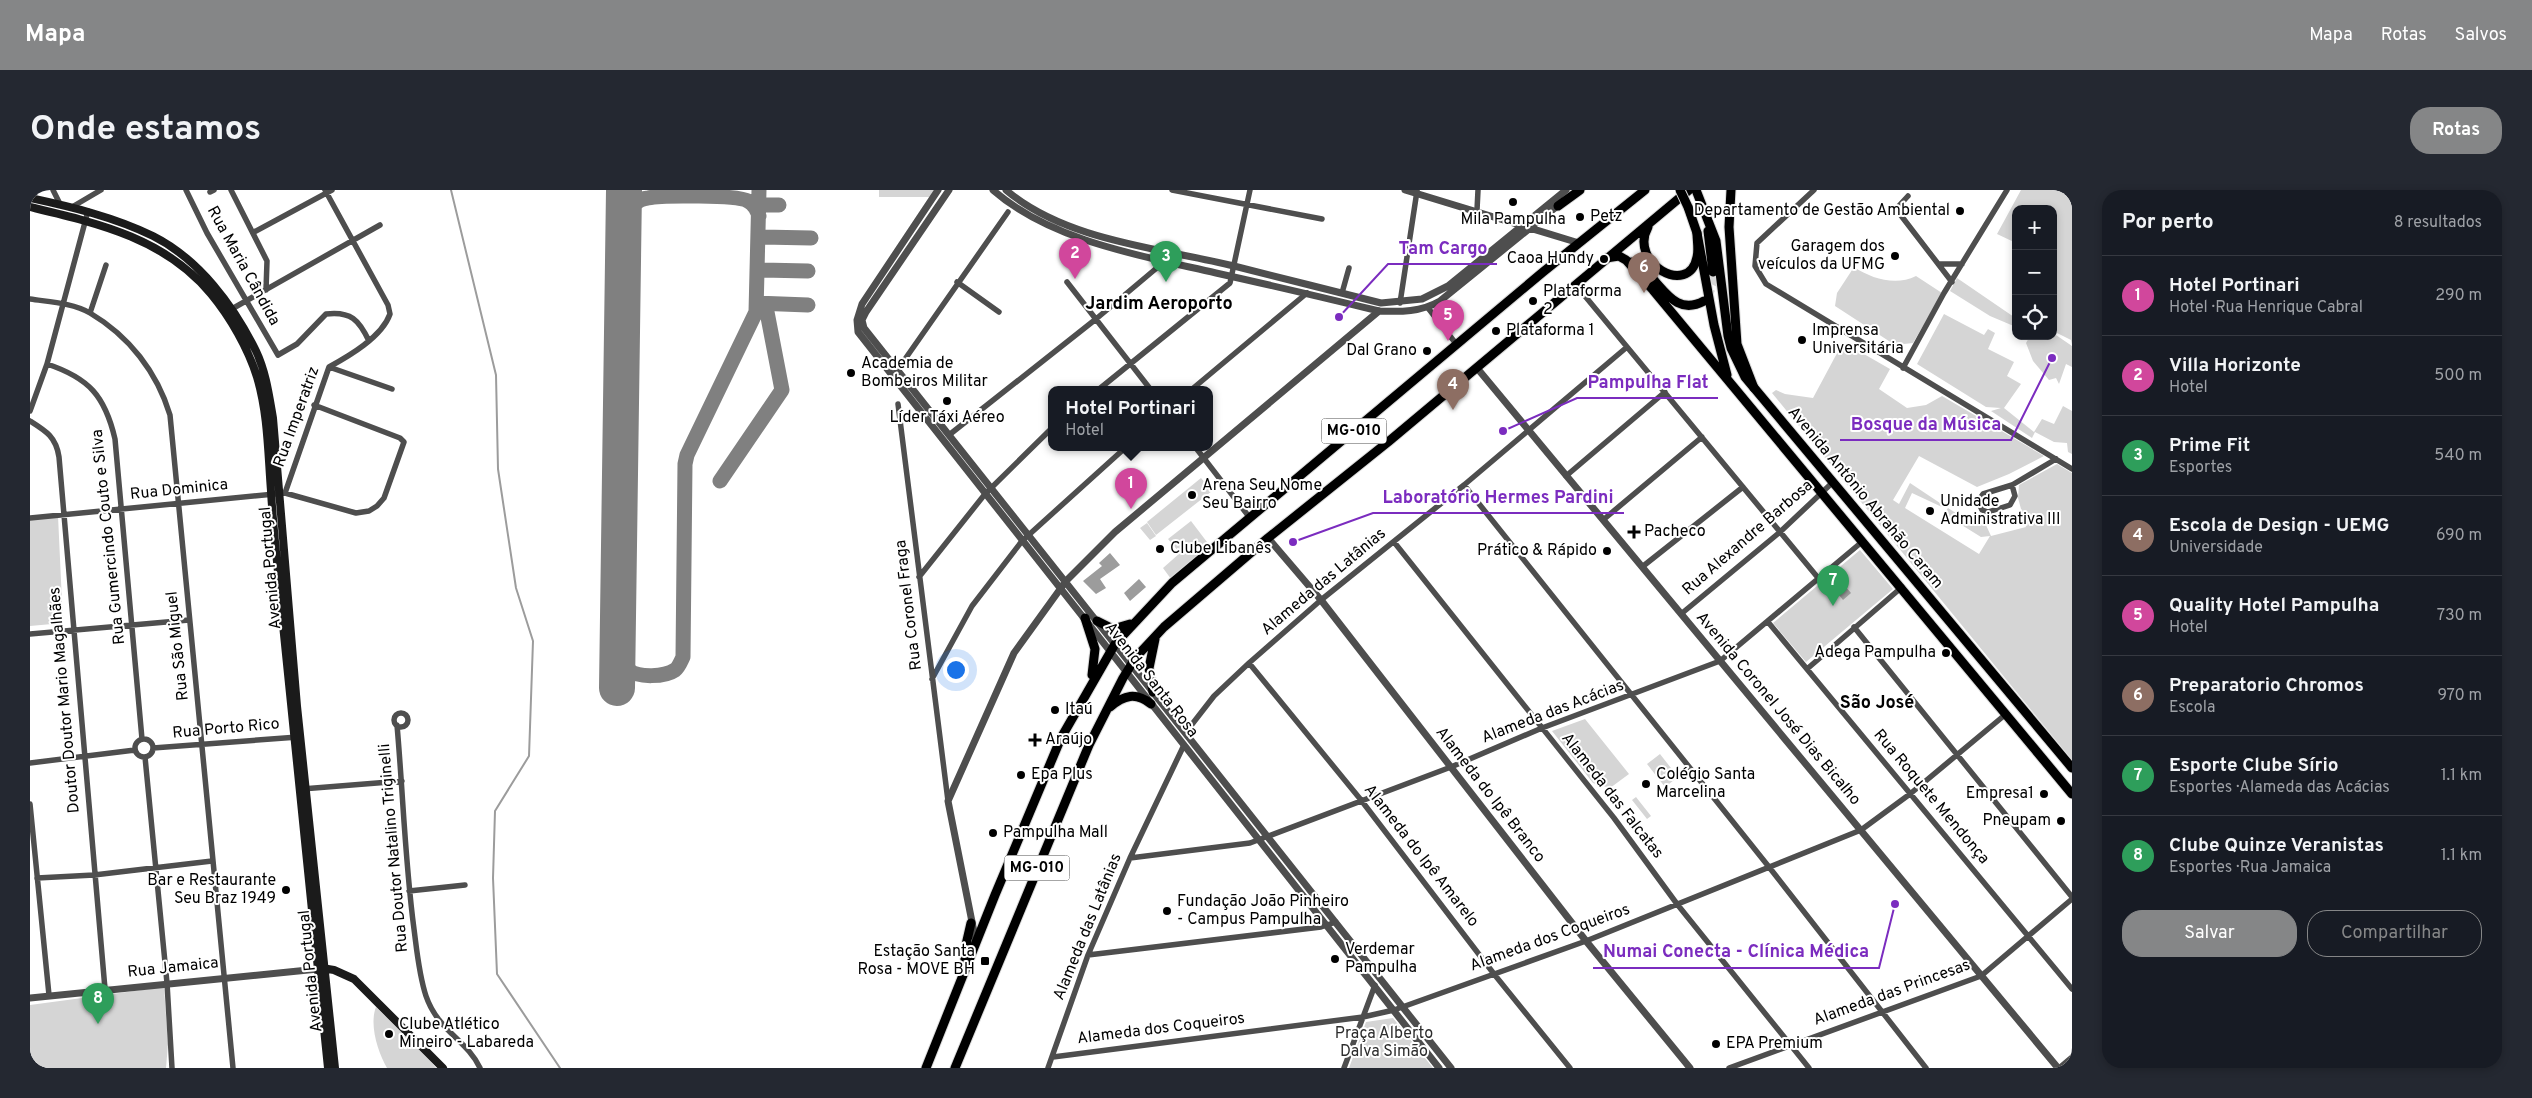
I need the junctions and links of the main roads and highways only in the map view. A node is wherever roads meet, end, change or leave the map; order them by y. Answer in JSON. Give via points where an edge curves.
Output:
{"nodes":[{"id":1,"x":1580,"y":190,"type":"edge"},
{"id":2,"x":1680,"y":190,"type":"edge"},
{"id":3,"x":1689,"y":190,"type":"edge"},
{"id":4,"x":1696,"y":190,"type":"edge"},
{"id":5,"x":1731,"y":190,"type":"edge"},
{"id":6,"x":1643,"y":191,"type":"edge"},
{"id":7,"x":30,"y":198,"type":"edge"},
{"id":8,"x":1558,"y":206,"type":"road end"},
{"id":9,"x":30,"y":207,"type":"edge"},
{"id":10,"x":1706,"y":213,"type":"junction"},
{"id":11,"x":1650,"y":224,"type":"junction"},
{"id":12,"x":1697,"y":233,"type":"junction"},
{"id":13,"x":1606,"y":258,"type":"junction"},
{"id":14,"x":1626,"y":260,"type":"junction"},
{"id":15,"x":1713,"y":272,"type":"tunnel mouth"},
{"id":16,"x":1704,"y":301,"type":"dead end"},
{"id":17,"x":227,"y":311,"type":"junction"},
{"id":18,"x":1733,"y":385,"type":"junction"},
{"id":19,"x":1754,"y":388,"type":"junction"},
{"id":20,"x":1085,"y":618,"type":"road end"},
{"id":21,"x":1097,"y":621,"type":"road end"},
{"id":22,"x":1134,"y":621,"type":"junction"},
{"id":23,"x":1156,"y":635,"type":"junction"},
{"id":24,"x":1965,"y":642,"type":"junction"},
{"id":25,"x":1954,"y":652,"type":"junction"},
{"id":26,"x":1090,"y":685,"type":"junction"},
{"id":27,"x":1153,"y":692,"type":"road end"},
{"id":28,"x":1151,"y":704,"type":"road end"},
{"id":29,"x":1108,"y":709,"type":"junction"},
{"id":30,"x":2072,"y":768,"type":"edge"},
{"id":31,"x":2072,"y":794,"type":"edge"},
{"id":32,"x":971,"y":922,"type":"road end"},
{"id":33,"x":321,"y":968,"type":"junction"},
{"id":34,"x":965,"y":971,"type":"junction"},
{"id":35,"x":328,"y":1068,"type":"edge"},
{"id":36,"x":335,"y":1068,"type":"edge"},
{"id":37,"x":443,"y":1068,"type":"edge"},
{"id":38,"x":926,"y":1068,"type":"edge"},
{"id":39,"x":955,"y":1068,"type":"edge"}],
"edges":[{"from":1,"to":8,"type":"main road"},
{"from":2,"to":12,"type":"main road","name":"Avenida Antônio Abrahão Caram","bridge":true},
{"from":3,"to":11,"type":"main road","number":"MG-010"},
{"from":4,"to":10,"type":"main road"},
{"from":5,"to":19,"type":"main road","via":[[1729,227],[1737,344]]},
{"from":6,"to":22,"type":"main road","number":"MG-010","via":[[1172,583]]},
{"from":7,"to":17,"type":"main road","name":"Avenida Portugal","via":[[88,211],[154,237],[202,273],[218,290]]},
{"from":9,"to":17,"type":"main road","name":"Avenida Portugal","via":[[122,232],[167,255],[197,279]]},
{"from":10,"to":15,"type":"main road"},
{"from":10,"to":19,"type":"main road","name":"Avenida Antônio Abrahão Caram","via":[[1716,241],[1731,348]]},
{"from":11,"to":12,"type":"main road","via":[[1644,235],[1644,248],[1656,266],[1675,276],[1693,267],[1697,256]]},
{"from":11,"to":13,"type":"main road","number":"MG-010"},
{"from":12,"to":18,"type":"main road","name":"Avenida Antônio Abrahão Caram","via":[[1725,371]]},
{"from":13,"to":14,"type":"main road","via":[[1619,256]]},
{"from":13,"to":23,"type":"main road","number":"MG-010"},
{"from":14,"to":16,"type":"main road","via":[[1644,267],[1673,302],[1683,306]]},
{"from":14,"to":18,"type":"main road","name":"Avenida Antônio Abrahão Caram"},
{"from":17,"to":33,"type":"main road","name":"Avenida Portugal","via":[[257,376],[278,494],[297,737]]},
{"from":18,"to":25,"type":"main road","name":"Avenida Antônio Abrahão Caram"},
{"from":19,"to":24,"type":"main road","name":"Avenida Antônio Abrahão Caram"},
{"from":20,"to":26,"type":"main road","via":[[1095,649]]},
{"from":21,"to":22,"type":"main road","via":[[1107,627],[1118,628]]},
{"from":22,"to":26,"type":"main road","number":"MG-010","via":[[1112,647]]},
{"from":23,"to":27,"type":"main road","via":[[1149,668]]},
{"from":23,"to":29,"type":"main road","number":"MG-010","via":[[1128,668]]},
{"from":24,"to":25,"type":"main road"},
{"from":24,"to":30,"type":"main road","name":"Avenida Antônio Abrahão Caram"},
{"from":25,"to":31,"type":"main road","name":"Avenida Antônio Abrahão Caram"},
{"from":26,"to":34,"type":"main road","number":"MG-010","via":[[1062,738]]},
{"from":28,"to":29,"type":"main road","via":[[1132,696],[1118,700]]},
{"from":29,"to":39,"type":"main road","number":"MG-010","via":[[1054,825]]},
{"from":32,"to":34,"type":"main road","via":[[965,949]]},
{"from":33,"to":35,"type":"main road","name":"Avenida Portugal"},
{"from":33,"to":36,"type":"main road","name":"Avenida Portugal"},
{"from":33,"to":37,"type":"main road","via":[[344,973],[354,979]]},
{"from":34,"to":38,"type":"main road","number":"MG-010"}]}
